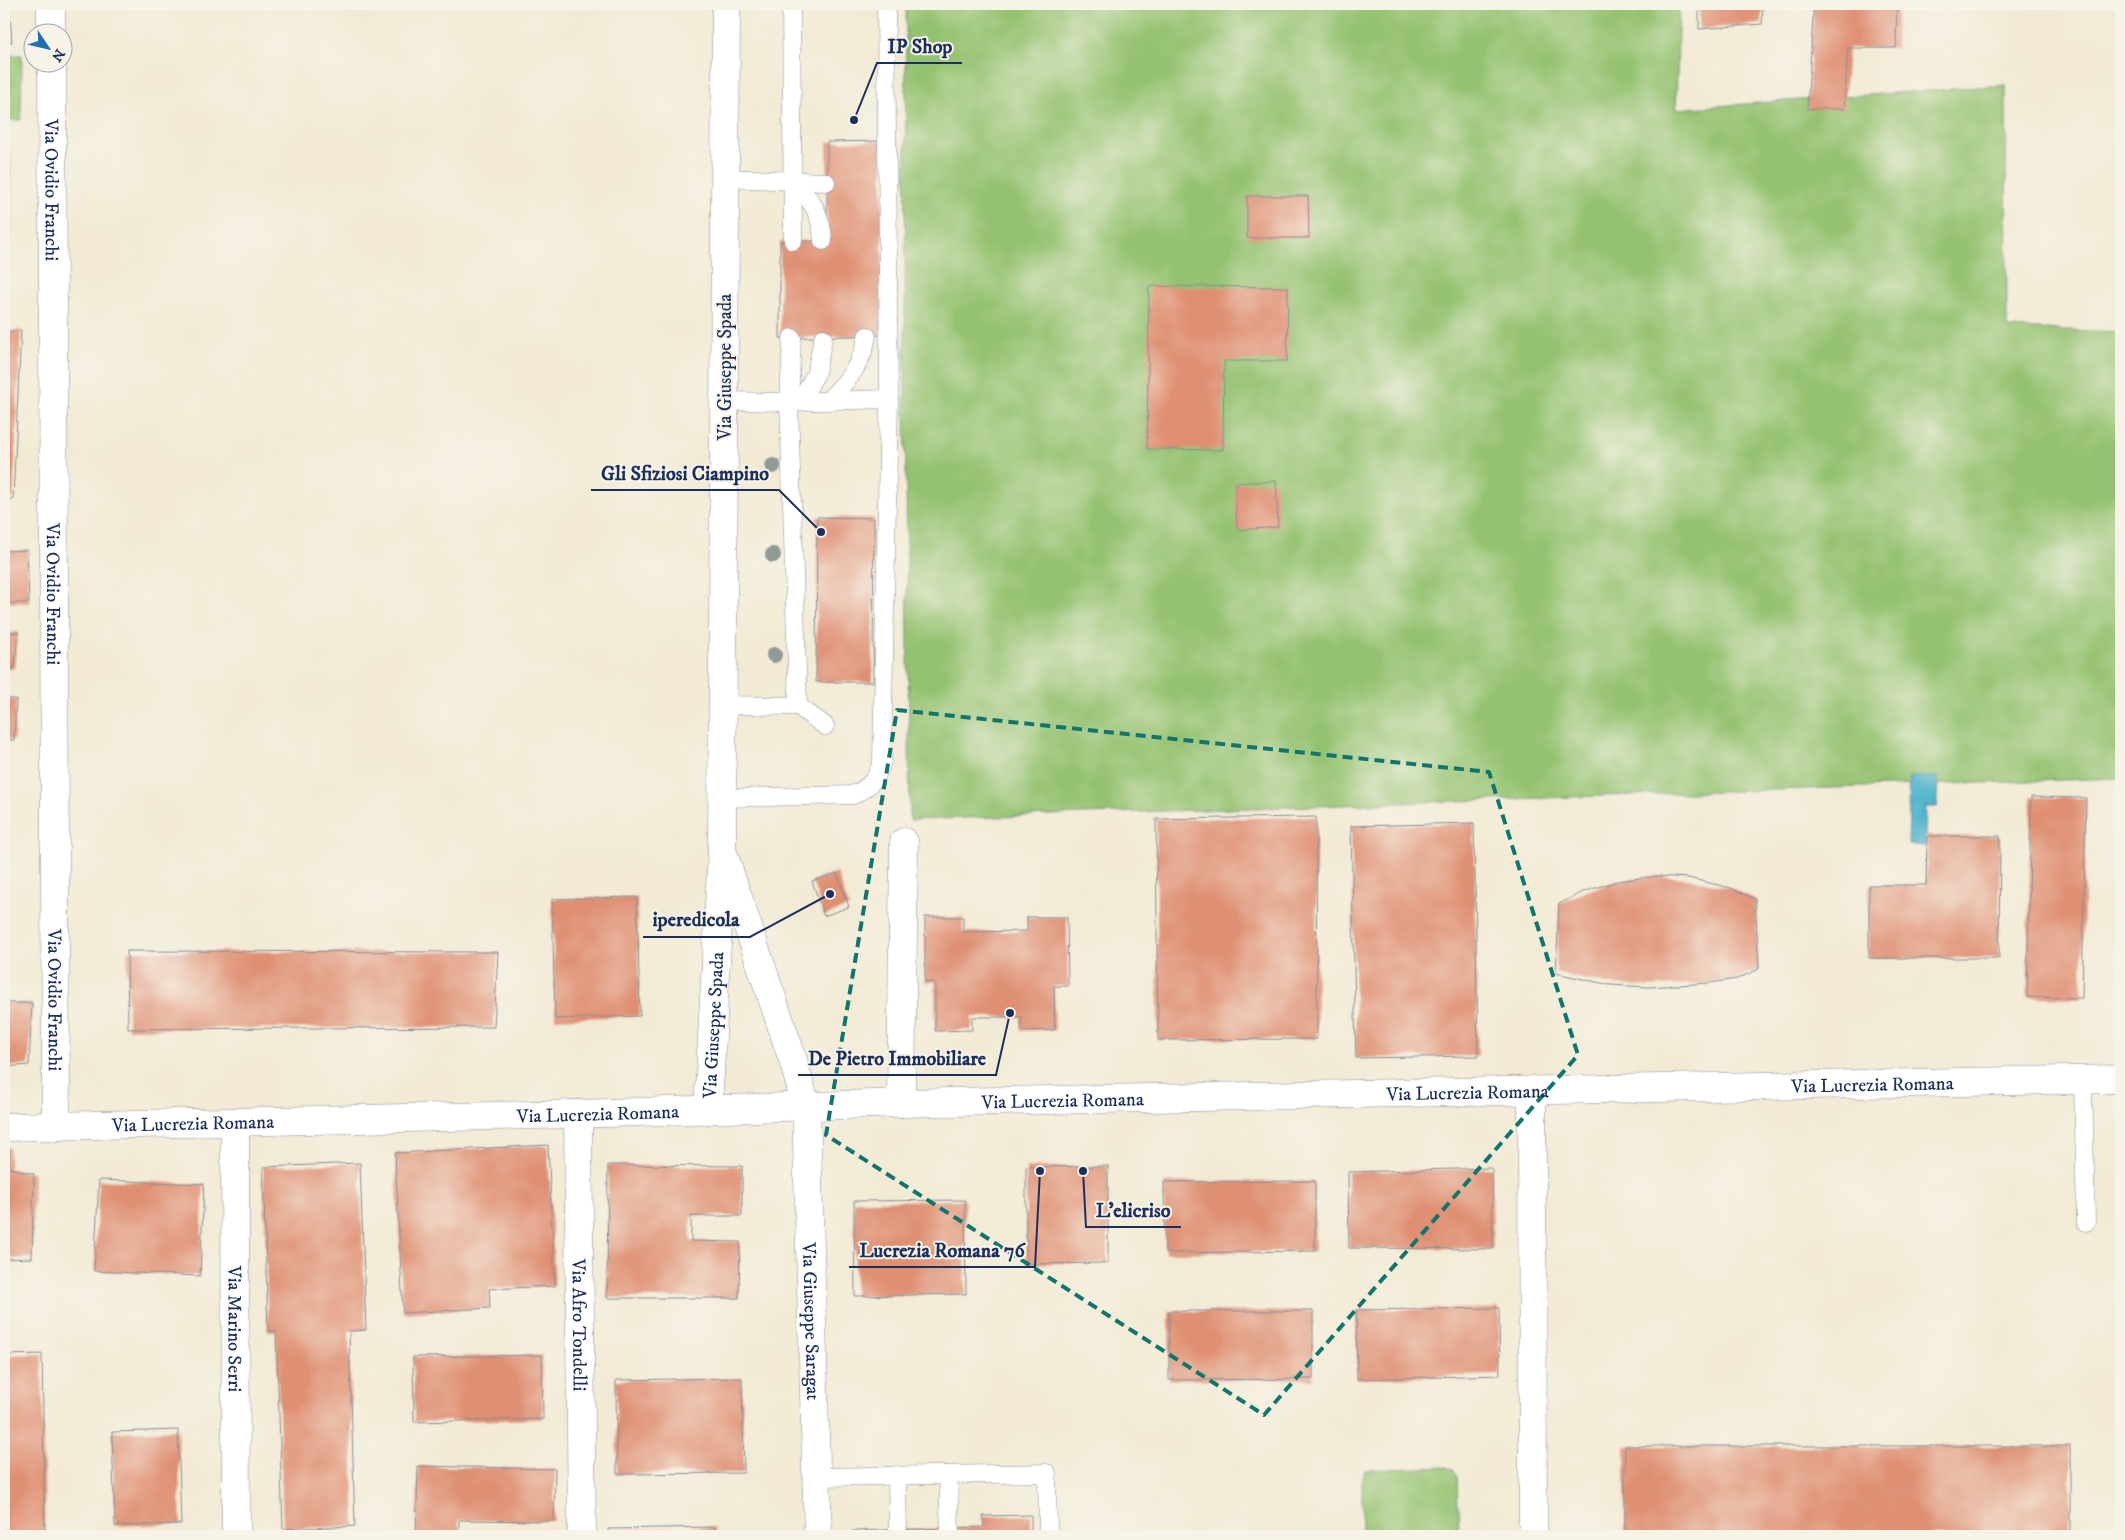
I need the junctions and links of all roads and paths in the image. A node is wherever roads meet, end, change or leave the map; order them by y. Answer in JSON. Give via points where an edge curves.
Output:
{"nodes":[{"id":1,"x":51,"y":4,"type":"edge"},
{"id":2,"x":726,"y":4,"type":"edge"},
{"id":3,"x":791,"y":4,"type":"edge"},
{"id":4,"x":886,"y":4,"type":"edge"},
{"id":5,"x":52,"y":22,"type":"edge"},
{"id":6,"x":52,"y":72,"type":"edge"},
{"id":7,"x":725,"y":178,"type":"junction"},
{"id":8,"x":792,"y":181,"type":"junction"},
{"id":9,"x":826,"y":182,"type":"dead end"},
{"id":10,"x":793,"y":241,"type":"dead end"},
{"id":11,"x":823,"y":241,"type":"dead end"},
{"id":12,"x":867,"y":336,"type":"dead end"},
{"id":13,"x":792,"y":338,"type":"dead end"},
{"id":14,"x":823,"y":338,"type":"dead end"},
{"id":15,"x":889,"y":399,"type":"junction"},
{"id":16,"x":828,"y":400,"type":"junction"},
{"id":17,"x":724,"y":401,"type":"junction"},
{"id":18,"x":795,"y":401,"type":"junction"},
{"id":19,"x":723,"y":704,"type":"junction"},
{"id":20,"x":798,"y":706,"type":"junction"},
{"id":21,"x":825,"y":726,"type":"dead end"},
{"id":22,"x":722,"y":798,"type":"junction"},
{"id":23,"x":904,"y":842,"type":"dead end"},
{"id":24,"x":722,"y":850,"type":"junction"},
{"id":25,"x":2121,"y":1079,"type":"edge"},
{"id":26,"x":2083,"y":1080,"type":"junction"},
{"id":27,"x":1532,"y":1090,"type":"junction"},
{"id":28,"x":901,"y":1103,"type":"junction"},
{"id":29,"x":806,"y":1106,"type":"junction"},
{"id":30,"x":708,"y":1110,"type":"junction"},
{"id":31,"x":578,"y":1114,"type":"junction"},
{"id":32,"x":235,"y":1123,"type":"junction"},
{"id":33,"x":4,"y":1127,"type":"edge"},
{"id":34,"x":56,"y":1128,"type":"junction"},
{"id":35,"x":2086,"y":1222,"type":"dead end"},
{"id":36,"x":897,"y":1475,"type":"junction"},
{"id":37,"x":948,"y":1475,"type":"junction"},
{"id":38,"x":817,"y":1477,"type":"junction"},
{"id":39,"x":236,"y":1536,"type":"edge"},
{"id":40,"x":582,"y":1536,"type":"edge"},
{"id":41,"x":818,"y":1536,"type":"edge"},
{"id":42,"x":898,"y":1536,"type":"edge"},
{"id":43,"x":950,"y":1536,"type":"edge"},
{"id":44,"x":1048,"y":1536,"type":"edge"},
{"id":45,"x":1533,"y":1536,"type":"edge"}],
"edges":[{"from":1,"to":5,"type":"street"},
{"from":2,"to":7,"type":"street","name":"Via Giuseppe Spada"},
{"from":3,"to":8,"type":"lane"},
{"from":4,"to":15,"type":"lane"},
{"from":6,"to":34,"type":"street","name":"Via Ovidio Franchi"},
{"from":7,"to":8,"type":"lane"},
{"from":7,"to":17,"type":"street","name":"Via Giuseppe Spada"},
{"from":8,"to":9,"type":"lane"},
{"from":8,"to":10,"type":"lane"},
{"from":8,"to":11,"type":"lane","via":[[814,204]]},
{"from":12,"to":16,"type":"lane","via":[[865,348],[852,374]]},
{"from":13,"to":18,"type":"lane"},
{"from":14,"to":18,"type":"lane","via":[[816,373]]},
{"from":15,"to":16,"type":"lane"},
{"from":15,"to":22,"type":"lane","via":[[882,761],[879,772],[864,790],[853,795]]},
{"from":16,"to":18,"type":"lane"},
{"from":17,"to":18,"type":"lane"},
{"from":17,"to":19,"type":"street","name":"Via Giuseppe Spada"},
{"from":18,"to":20,"type":"lane"},
{"from":19,"to":20,"type":"lane"},
{"from":19,"to":22,"type":"street","name":"Via Giuseppe Spada"},
{"from":20,"to":21,"type":"lane"},
{"from":22,"to":24,"type":"street","name":"Via Giuseppe Spada"},
{"from":23,"to":28,"type":"street"},
{"from":24,"to":29,"type":"street","name":"Via Giuseppe Spada"},
{"from":24,"to":30,"type":"street","name":"Via Giuseppe Spada"},
{"from":25,"to":26,"type":"street","name":"Via Lucrezia Romana"},
{"from":26,"to":27,"type":"street","name":"Via Lucrezia Romana"},
{"from":26,"to":35,"type":"lane"},
{"from":27,"to":28,"type":"street","name":"Via Lucrezia Romana"},
{"from":27,"to":45,"type":"street"},
{"from":28,"to":29,"type":"street","name":"Via Lucrezia Romana"},
{"from":29,"to":30,"type":"street","name":"Via Lucrezia Romana"},
{"from":29,"to":38,"type":"street","name":"Via Giuseppe Saragat"},
{"from":30,"to":31,"type":"street","name":"Via Lucrezia Romana"},
{"from":31,"to":32,"type":"street","name":"Via Lucrezia Romana"},
{"from":31,"to":40,"type":"street","name":"Via Afro Tondelli"},
{"from":32,"to":34,"type":"street","name":"Via Lucrezia Romana"},
{"from":32,"to":39,"type":"street","name":"Via Marino Serri"},
{"from":33,"to":34,"type":"street","name":"Via Lucrezia Romana"},
{"from":36,"to":37,"type":"lane"},
{"from":36,"to":38,"type":"lane"},
{"from":36,"to":42,"type":"lane"},
{"from":37,"to":43,"type":"lane"},
{"from":37,"to":44,"type":"lane","via":[[1047,1473]]},
{"from":38,"to":41,"type":"street","name":"Via Giuseppe Saragat"}]}
